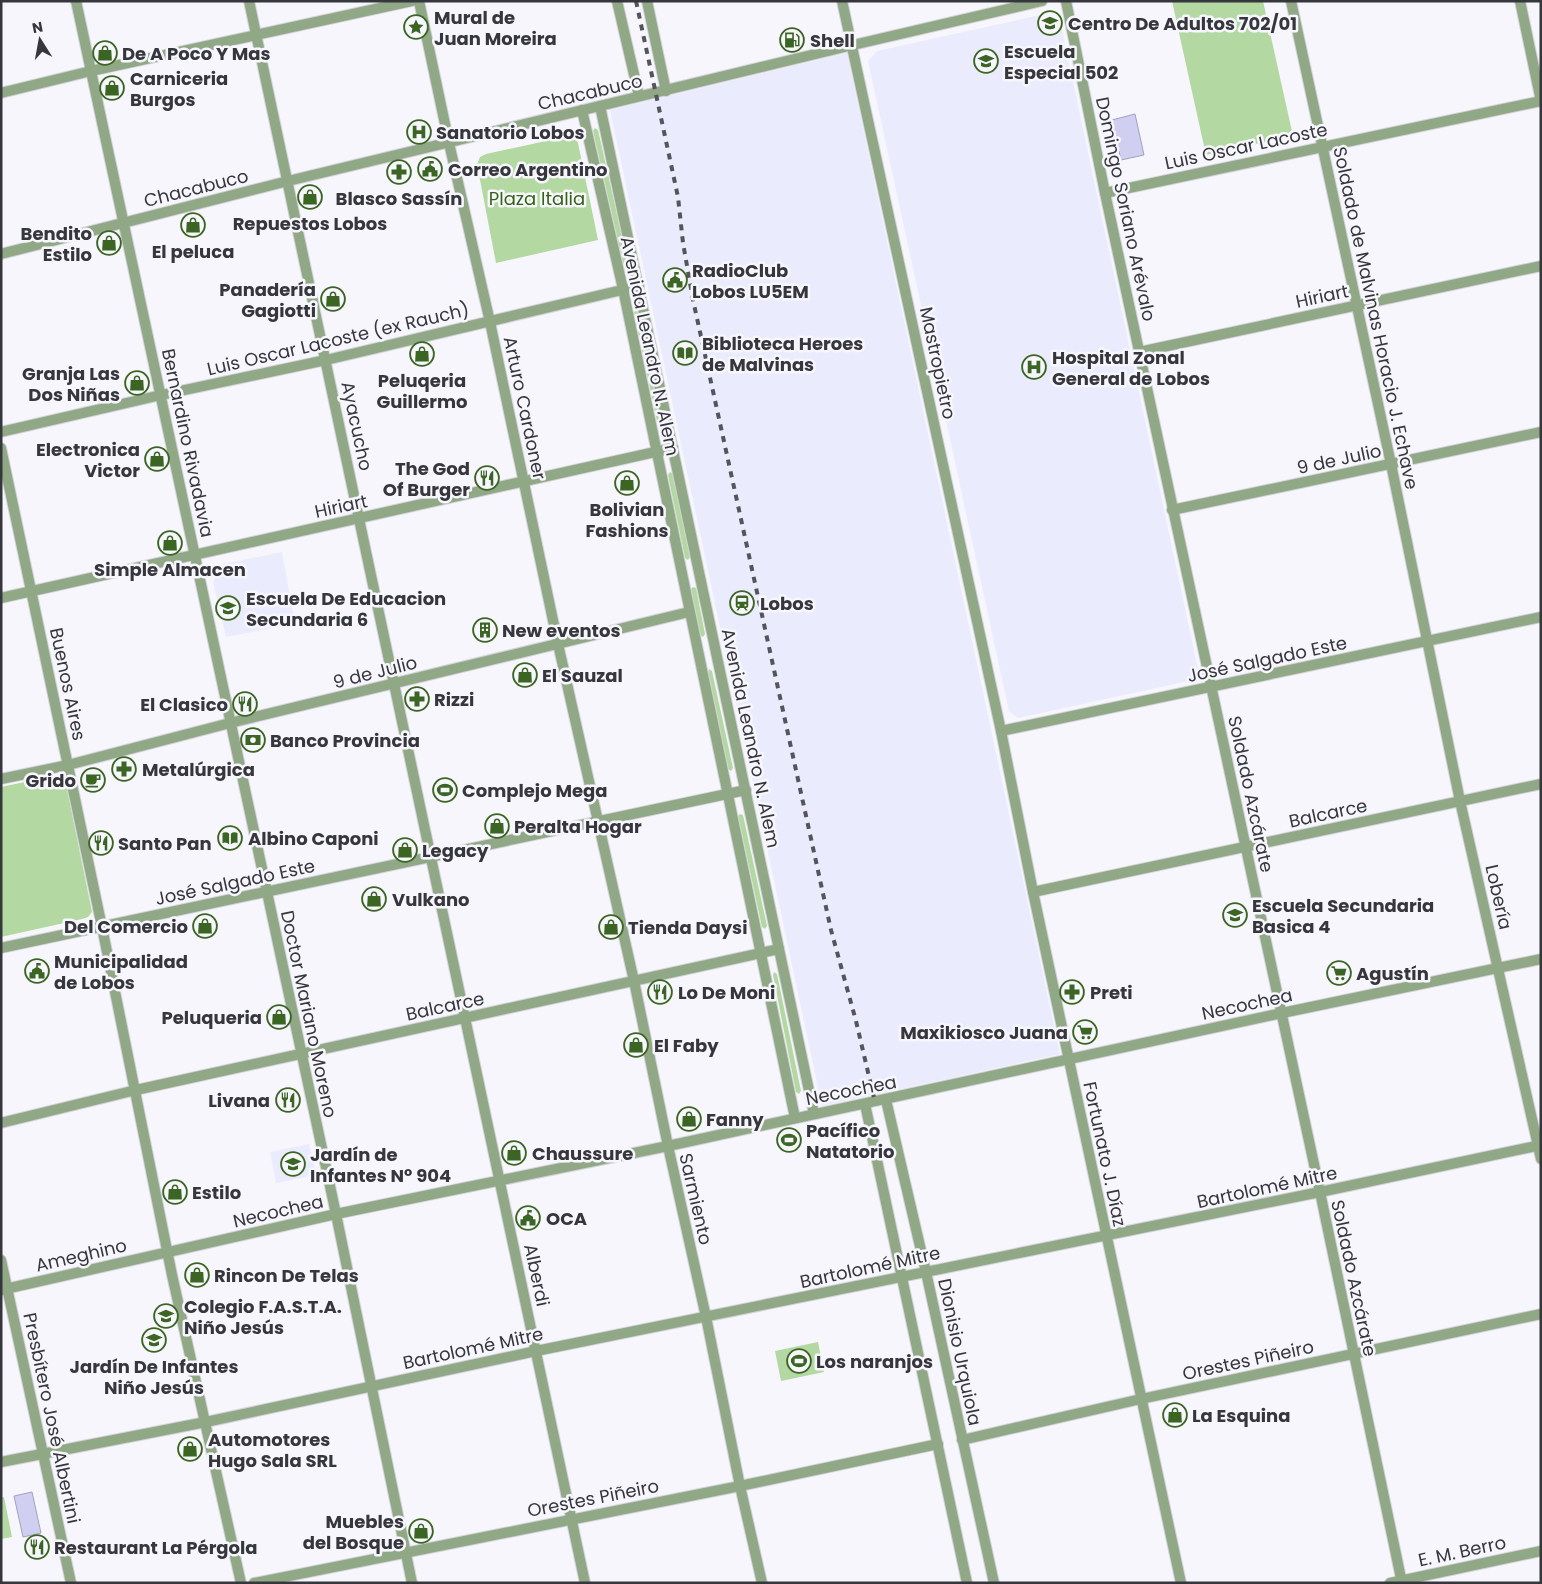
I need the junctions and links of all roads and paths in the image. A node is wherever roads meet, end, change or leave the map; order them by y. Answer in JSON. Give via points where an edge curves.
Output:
{"nodes":[{"id":1,"x":76,"y":1,"type":"edge"},
{"id":2,"x":249,"y":1,"type":"edge"},
{"id":3,"x":412,"y":1,"type":"edge"},
{"id":4,"x":419,"y":1,"type":"edge"},
{"id":5,"x":617,"y":1,"type":"edge"},
{"id":6,"x":647,"y":1,"type":"edge"},
{"id":7,"x":842,"y":1,"type":"edge"},
{"id":8,"x":1042,"y":1,"type":"edge"},
{"id":9,"x":1066,"y":1,"type":"edge"},
{"id":10,"x":1291,"y":1,"type":"edge"},
{"id":11,"x":1520,"y":1,"type":"edge"},
{"id":12,"x":256,"y":35,"type":"junction"},
{"id":13,"x":853,"y":45,"type":"junction"},
{"id":14,"x":91,"y":71,"type":"junction"},
{"id":15,"x":666,"y":91,"type":"junction"},
{"id":16,"x":1,"y":93,"type":"edge"},
{"id":17,"x":639,"y":96,"type":"junction"},
{"id":18,"x":1541,"y":101,"type":"edge"},
{"id":19,"x":600,"y":106,"type":"junction"},
{"id":20,"x":582,"y":110,"type":"junction"},
{"id":21,"x":449,"y":143,"type":"junction"},
{"id":22,"x":1322,"y":146,"type":"junction"},
{"id":23,"x":288,"y":182,"type":"junction"},
{"id":24,"x":1105,"y":193,"type":"junction"},
{"id":25,"x":124,"y":224,"type":"junction"},
{"id":26,"x":1,"y":254,"type":"edge"},
{"id":27,"x":1541,"y":266,"type":"edge"},
{"id":28,"x":639,"y":286,"type":"junction"},
{"id":29,"x":623,"y":290,"type":"junction"},
{"id":30,"x":1358,"y":305,"type":"junction"},
{"id":31,"x":490,"y":322,"type":"junction"},
{"id":32,"x":1139,"y":352,"type":"junction"},
{"id":33,"x":326,"y":360,"type":"junction"},
{"id":34,"x":161,"y":395,"type":"junction"},
{"id":35,"x":1,"y":432,"type":"edge"},
{"id":36,"x":1541,"y":432,"type":"edge"},
{"id":37,"x":1,"y":448,"type":"edge"},
{"id":38,"x":673,"y":448,"type":"junction"},
{"id":39,"x":656,"y":451,"type":"junction"},
{"id":40,"x":1391,"y":464,"type":"junction"},
{"id":41,"x":523,"y":481,"type":"junction"},
{"id":42,"x":1172,"y":510,"type":"junction"},
{"id":43,"x":360,"y":519,"type":"junction"},
{"id":44,"x":195,"y":554,"type":"junction"},
{"id":45,"x":699,"y":568,"type":"junction"},
{"id":46,"x":681,"y":572,"type":"junction"},
{"id":47,"x":32,"y":592,"type":"junction"},
{"id":48,"x":1,"y":598,"type":"edge"},
{"id":49,"x":689,"y":612,"type":"junction"},
{"id":50,"x":1541,"y":617,"type":"edge"},
{"id":51,"x":1428,"y":642,"type":"junction"},
{"id":52,"x":558,"y":644,"type":"junction"},
{"id":53,"x":716,"y":652,"type":"junction"},
{"id":54,"x":698,"y":656,"type":"junction"},
{"id":55,"x":395,"y":683,"type":"junction"},
{"id":56,"x":1212,"y":687,"type":"junction"},
{"id":57,"x":230,"y":723,"type":"junction"},
{"id":58,"x":1001,"y":732,"type":"junction"},
{"id":59,"x":68,"y":765,"type":"junction"},
{"id":60,"x":1,"y":779,"type":"edge"},
{"id":61,"x":1541,"y":784,"type":"edge"},
{"id":62,"x":746,"y":790,"type":"junction"},
{"id":63,"x":728,"y":794,"type":"junction"},
{"id":64,"x":1460,"y":801,"type":"junction"},
{"id":65,"x":598,"y":822,"type":"junction"},
{"id":66,"x":1246,"y":847,"type":"junction"},
{"id":67,"x":432,"y":857,"type":"junction"},
{"id":68,"x":267,"y":892,"type":"junction"},
{"id":69,"x":1033,"y":892,"type":"junction"},
{"id":70,"x":102,"y":927,"type":"junction"},
{"id":71,"x":1,"y":948,"type":"edge"},
{"id":72,"x":779,"y":949,"type":"junction"},
{"id":73,"x":761,"y":953,"type":"junction"},
{"id":74,"x":1541,"y":959,"type":"edge"},
{"id":75,"x":1498,"y":968,"type":"junction"},
{"id":76,"x":634,"y":981,"type":"junction"},
{"id":77,"x":1282,"y":1013,"type":"junction"},
{"id":78,"x":466,"y":1018,"type":"junction"},
{"id":79,"x":301,"y":1054,"type":"junction"},
{"id":80,"x":1069,"y":1060,"type":"junction"},
{"id":81,"x":136,"y":1090,"type":"junction"},
{"id":82,"x":886,"y":1100,"type":"junction"},
{"id":83,"x":865,"y":1104,"type":"junction"},
{"id":84,"x":814,"y":1114,"type":"junction"},
{"id":85,"x":795,"y":1118,"type":"junction"},
{"id":86,"x":1,"y":1123,"type":"edge"},
{"id":87,"x":1539,"y":1145,"type":"edge"},
{"id":88,"x":668,"y":1146,"type":"junction"},
{"id":89,"x":1541,"y":1159,"type":"edge"},
{"id":90,"x":500,"y":1180,"type":"junction"},
{"id":91,"x":1320,"y":1192,"type":"junction"},
{"id":92,"x":336,"y":1214,"type":"junction"},
{"id":93,"x":1106,"y":1236,"type":"junction"},
{"id":94,"x":168,"y":1252,"type":"junction"},
{"id":95,"x":1,"y":1260,"type":"edge"},
{"id":96,"x":926,"y":1272,"type":"junction"},
{"id":97,"x":902,"y":1277,"type":"junction"},
{"id":98,"x":4,"y":1289,"type":"edge"},
{"id":99,"x":1541,"y":1314,"type":"edge"},
{"id":100,"x":706,"y":1317,"type":"junction"},
{"id":101,"x":536,"y":1351,"type":"junction"},
{"id":102,"x":1353,"y":1354,"type":"junction"},
{"id":103,"x":372,"y":1387,"type":"junction"},
{"id":104,"x":1141,"y":1399,"type":"junction"},
{"id":105,"x":206,"y":1422,"type":"junction"},
{"id":106,"x":962,"y":1440,"type":"junction"},
{"id":107,"x":938,"y":1444,"type":"junction"},
{"id":108,"x":43,"y":1454,"type":"junction"},
{"id":109,"x":1,"y":1462,"type":"edge"},
{"id":110,"x":740,"y":1486,"type":"junction"},
{"id":111,"x":572,"y":1519,"type":"junction"},
{"id":112,"x":406,"y":1552,"type":"junction"},
{"id":113,"x":1541,"y":1552,"type":"edge"},
{"id":114,"x":1401,"y":1582,"type":"edge"},
{"id":115,"x":71,"y":1583,"type":"edge"},
{"id":116,"x":241,"y":1583,"type":"edge"},
{"id":117,"x":254,"y":1583,"type":"edge"},
{"id":118,"x":412,"y":1583,"type":"edge"},
{"id":119,"x":585,"y":1583,"type":"edge"},
{"id":120,"x":762,"y":1583,"type":"edge"},
{"id":121,"x":967,"y":1583,"type":"edge"},
{"id":122,"x":994,"y":1583,"type":"edge"},
{"id":123,"x":1181,"y":1583,"type":"edge"},
{"id":124,"x":1390,"y":1583,"type":"edge"}],
"edges":[{"from":1,"to":14,"type":"street","name":"Bernardino Rivadavia"},
{"from":2,"to":12,"type":"street","name":"Ayacucho"},
{"from":3,"to":12,"type":"street"},
{"from":4,"to":21,"type":"street","name":"Arturo Cardoner"},
{"from":5,"to":17,"type":"street"},
{"from":6,"to":15,"type":"street"},
{"from":7,"to":13,"type":"street","name":"Mastropietro"},
{"from":8,"to":13,"type":"street","name":"Chacabuco"},
{"from":9,"to":24,"type":"street","name":"Domingo Soriano Arévalo"},
{"from":10,"to":22,"type":"street","name":"Soldado de Malvinas Horacio J. Echave"},
{"from":11,"to":18,"type":"street"},
{"from":12,"to":14,"type":"street"},
{"from":12,"to":23,"type":"street","name":"Ayacucho"},
{"from":13,"to":15,"type":"street","name":"Chacabuco"},
{"from":13,"to":58,"type":"street","name":"Mastropietro"},
{"from":14,"to":16,"type":"street"},
{"from":14,"to":25,"type":"street","name":"Bernardino Rivadavia"},
{"from":15,"to":17,"type":"street","name":"Chacabuco"},
{"from":17,"to":19,"type":"street","name":"Chacabuco"},
{"from":18,"to":22,"type":"street","name":"Luis Oscar Lacoste"},
{"from":19,"to":20,"type":"street","name":"Chacabuco"},
{"from":19,"to":28,"type":"street","name":"Avenida Leandro N. Alem"},
{"from":20,"to":21,"type":"street","name":"Chacabuco"},
{"from":20,"to":29,"type":"street","name":"Avenida Leandro N. Alem"},
{"from":21,"to":23,"type":"street","name":"Chacabuco"},
{"from":21,"to":31,"type":"street","name":"Arturo Cardoner"},
{"from":22,"to":24,"type":"street","name":"Luis Oscar Lacoste"},
{"from":22,"to":30,"type":"street","name":"Soldado de Malvinas Horacio J. Echave"},
{"from":23,"to":25,"type":"street","name":"Chacabuco"},
{"from":23,"to":33,"type":"street","name":"Ayacucho"},
{"from":24,"to":32,"type":"street","name":"Domingo Soriano Arévalo"},
{"from":25,"to":26,"type":"street","name":"Chacabuco"},
{"from":25,"to":34,"type":"street","name":"Bernardino Rivadavia"},
{"from":27,"to":30,"type":"street","name":"Hiriart"},
{"from":28,"to":29,"type":"street","name":"Luis Oscar Lacoste (ex Rauch)"},
{"from":28,"to":38,"type":"street","name":"Avenida Leandro N. Alem"},
{"from":29,"to":31,"type":"street","name":"Luis Oscar Lacoste (ex Rauch)"},
{"from":29,"to":39,"type":"street","name":"Avenida Leandro N. Alem"},
{"from":30,"to":32,"type":"street","name":"Hiriart"},
{"from":30,"to":40,"type":"street","name":"Soldado de Malvinas Horacio J. Echave"},
{"from":31,"to":33,"type":"street","name":"Luis Oscar Lacoste (ex Rauch)"},
{"from":31,"to":41,"type":"street","name":"Arturo Cardoner"},
{"from":32,"to":42,"type":"street","name":"Domingo Soriano Arévalo"},
{"from":33,"to":34,"type":"street","name":"Luis Oscar Lacoste (ex Rauch)"},
{"from":33,"to":43,"type":"street","name":"Ayacucho"},
{"from":34,"to":35,"type":"street","name":"Luis Oscar Lacoste (ex Rauch)"},
{"from":34,"to":44,"type":"street","name":"Bernardino Rivadavia"},
{"from":36,"to":40,"type":"street","name":"9 de Julio"},
{"from":37,"to":47,"type":"street","name":"Buenos Aires"},
{"from":38,"to":39,"type":"street","name":"Hiriart"},
{"from":38,"to":45,"type":"street","name":"Avenida Leandro N. Alem"},
{"from":39,"to":41,"type":"street","name":"Hiriart"},
{"from":39,"to":46,"type":"street","name":"Avenida Leandro N. Alem"},
{"from":40,"to":42,"type":"street","name":"9 de Julio"},
{"from":40,"to":51,"type":"street","name":"Soldado de Malvinas Horacio J. Echave"},
{"from":41,"to":43,"type":"street","name":"Hiriart"},
{"from":41,"to":52,"type":"street","name":"Arturo Cardoner"},
{"from":42,"to":56,"type":"street","name":"Domingo Soriano Arévalo"},
{"from":43,"to":44,"type":"street","name":"Hiriart"},
{"from":43,"to":55,"type":"street","name":"Ayacucho"},
{"from":44,"to":47,"type":"street","name":"Hiriart"},
{"from":44,"to":57,"type":"street","name":"Bernardino Rivadavia"},
{"from":45,"to":46,"type":"street"},
{"from":45,"to":53,"type":"street","name":"Avenida Leandro N. Alem"},
{"from":46,"to":49,"type":"street","name":"Avenida Leandro N. Alem"},
{"from":47,"to":48,"type":"street","name":"Hiriart"},
{"from":47,"to":59,"type":"street","name":"Buenos Aires"},
{"from":49,"to":52,"type":"street","name":"9 de Julio"},
{"from":49,"to":54,"type":"street","name":"Avenida Leandro N. Alem"},
{"from":50,"to":51,"type":"street","name":"José Salgado Este"},
{"from":51,"to":56,"type":"street","name":"José Salgado Este"},
{"from":51,"to":64,"type":"street","name":"Lobería"},
{"from":52,"to":55,"type":"street","name":"9 de Julio"},
{"from":52,"to":65,"type":"street","name":"Arturo Cardoner"},
{"from":53,"to":54,"type":"street"},
{"from":53,"to":62,"type":"street","name":"Avenida Leandro N. Alem"},
{"from":54,"to":63,"type":"street","name":"Avenida Leandro N. Alem"},
{"from":55,"to":57,"type":"street","name":"9 de Julio"},
{"from":55,"to":67,"type":"street","name":"Ayacucho"},
{"from":56,"to":58,"type":"street","name":"José Salgado Este"},
{"from":56,"to":66,"type":"street","name":"Soldado Azcárate"},
{"from":57,"to":59,"type":"street","name":"9 de Julio"},
{"from":57,"to":68,"type":"street","name":"Bernardino Rivadavia"},
{"from":58,"to":69,"type":"street","name":"Fortunato J. Díaz"},
{"from":59,"to":60,"type":"street","name":"9 de Julio"},
{"from":59,"to":70,"type":"street","name":"Buenos Aires"},
{"from":61,"to":64,"type":"street","name":"Balcarce"},
{"from":62,"to":63,"type":"street","name":"José Salgado Este"},
{"from":62,"to":72,"type":"street","name":"Avenida Leandro N. Alem"},
{"from":63,"to":65,"type":"street","name":"José Salgado Este"},
{"from":63,"to":73,"type":"street","name":"Avenida Leandro N. Alem"},
{"from":64,"to":66,"type":"street","name":"Balcarce"},
{"from":64,"to":75,"type":"street","name":"Lobería"},
{"from":65,"to":67,"type":"street","name":"José Salgado Este"},
{"from":65,"to":76,"type":"street","name":"Sarmiento"},
{"from":66,"to":69,"type":"street","name":"Balcarce"},
{"from":66,"to":77,"type":"street","name":"Soldado Azcárate"},
{"from":67,"to":68,"type":"street","name":"José Salgado Este"},
{"from":67,"to":78,"type":"street","name":"Alberdi"},
{"from":68,"to":70,"type":"street","name":"José Salgado Este"},
{"from":68,"to":79,"type":"street","name":"Doctor Mariano Moreno"},
{"from":69,"to":80,"type":"street","name":"Fortunato J. Díaz"},
{"from":70,"to":71,"type":"street","name":"José Salgado Este"},
{"from":70,"to":81,"type":"street","name":"Buenos Aires"},
{"from":72,"to":73,"type":"street","name":"Balcarce"},
{"from":72,"to":84,"type":"street","name":"Avenida Leandro N. Alem"},
{"from":73,"to":76,"type":"street","name":"Balcarce"},
{"from":73,"to":85,"type":"street","name":"Avenida Leandro N. Alem"},
{"from":74,"to":75,"type":"street","name":"Necochea"},
{"from":75,"to":77,"type":"street","name":"Necochea"},
{"from":75,"to":87,"type":"street","name":"Lobería"},
{"from":76,"to":78,"type":"street","name":"Balcarce"},
{"from":76,"to":88,"type":"street","name":"Sarmiento"},
{"from":77,"to":80,"type":"street","name":"Necochea"},
{"from":77,"to":91,"type":"street","name":"Soldado Azcárate"},
{"from":78,"to":79,"type":"street","name":"Balcarce"},
{"from":78,"to":90,"type":"street","name":"Alberdi"},
{"from":79,"to":81,"type":"street","name":"Balcarce"},
{"from":79,"to":92,"type":"street","name":"Doctor Mariano Moreno"},
{"from":80,"to":82,"type":"street","name":"Necochea"},
{"from":80,"to":93,"type":"street","name":"Fortunato J. Díaz"},
{"from":81,"to":86,"type":"street","name":"Balcarce"},
{"from":81,"to":94,"type":"street","name":"Buenos Aires"},
{"from":82,"to":83,"type":"street","name":"Necochea"},
{"from":82,"to":96,"type":"street","name":"Dionisio Urquiola"},
{"from":83,"to":84,"type":"street","name":"Necochea"},
{"from":83,"to":97,"type":"street"},
{"from":84,"to":85,"type":"street","name":"Necochea"},
{"from":85,"to":88,"type":"street","name":"Necochea"},
{"from":87,"to":89,"type":"street","name":"Lobería"},
{"from":87,"to":91,"type":"street","name":"Bartolomé Mitre"},
{"from":88,"to":90,"type":"street","name":"Necochea"},
{"from":88,"to":100,"type":"street","name":"Sarmiento"},
{"from":90,"to":92,"type":"street","name":"Necochea"},
{"from":90,"to":101,"type":"street","name":"Alberdi"},
{"from":91,"to":93,"type":"street","name":"Bartolomé Mitre"},
{"from":91,"to":102,"type":"street","name":"Soldado Azcárate"},
{"from":92,"to":94,"type":"street","name":"Necochea"},
{"from":92,"to":103,"type":"street","name":"Doctor Mariano Moreno"},
{"from":93,"to":96,"type":"street","name":"Bartolomé Mitre"},
{"from":93,"to":104,"type":"street","name":"Fortunato J. Díaz"},
{"from":94,"to":98,"type":"street","name":"Ameghino"},
{"from":94,"to":105,"type":"street","name":"Buenos Aires"},
{"from":95,"to":98,"type":"street","name":"Presbítero José Albertini"},
{"from":96,"to":97,"type":"street","name":"Bartolomé Mitre"},
{"from":96,"to":106,"type":"street","name":"Dionisio Urquiola"},
{"from":97,"to":100,"type":"street","name":"Bartolomé Mitre"},
{"from":97,"to":107,"type":"street"},
{"from":98,"to":108,"type":"street","name":"Presbítero José Albertini"},
{"from":99,"to":102,"type":"street","name":"Orestes Piñeiro"},
{"from":100,"to":101,"type":"street","name":"Bartolomé Mitre"},
{"from":100,"to":110,"type":"street","name":"Sarmiento"},
{"from":101,"to":103,"type":"street","name":"Bartolomé Mitre"},
{"from":101,"to":111,"type":"street","name":"Alberdi"},
{"from":102,"to":104,"type":"street","name":"Orestes Piñeiro"},
{"from":102,"to":114,"type":"street","name":"Soldado Azcárate"},
{"from":103,"to":105,"type":"street","name":"Bartolomé Mitre"},
{"from":103,"to":112,"type":"street","name":"Doctor Mariano Moreno"},
{"from":104,"to":106,"type":"street","name":"Orestes Piñeiro"},
{"from":104,"to":123,"type":"street","name":"Fortunato J. Díaz"},
{"from":105,"to":108,"type":"street","name":"Bartolomé Mitre"},
{"from":105,"to":116,"type":"street","name":"Buenos Aires"},
{"from":106,"to":122,"type":"street","name":"Dionisio Urquiola"},
{"from":107,"to":110,"type":"street","name":"Orestes Piñeiro"},
{"from":107,"to":121,"type":"street"},
{"from":108,"to":109,"type":"street","name":"Bartolomé Mitre"},
{"from":108,"to":115,"type":"street","name":"Presbítero José Albertini"},
{"from":110,"to":111,"type":"street","name":"Orestes Piñeiro"},
{"from":110,"to":120,"type":"street","name":"Sarmiento"},
{"from":111,"to":112,"type":"street","name":"Orestes Piñeiro"},
{"from":111,"to":119,"type":"street","name":"Alberdi"},
{"from":112,"to":117,"type":"street","name":"Orestes Piñeiro"},
{"from":112,"to":118,"type":"street","name":"Doctor Mariano Moreno"},
{"from":113,"to":114,"type":"street","name":"E. M. Berro"},
{"from":114,"to":124,"type":"street","name":"E. M. Berro"}]}
